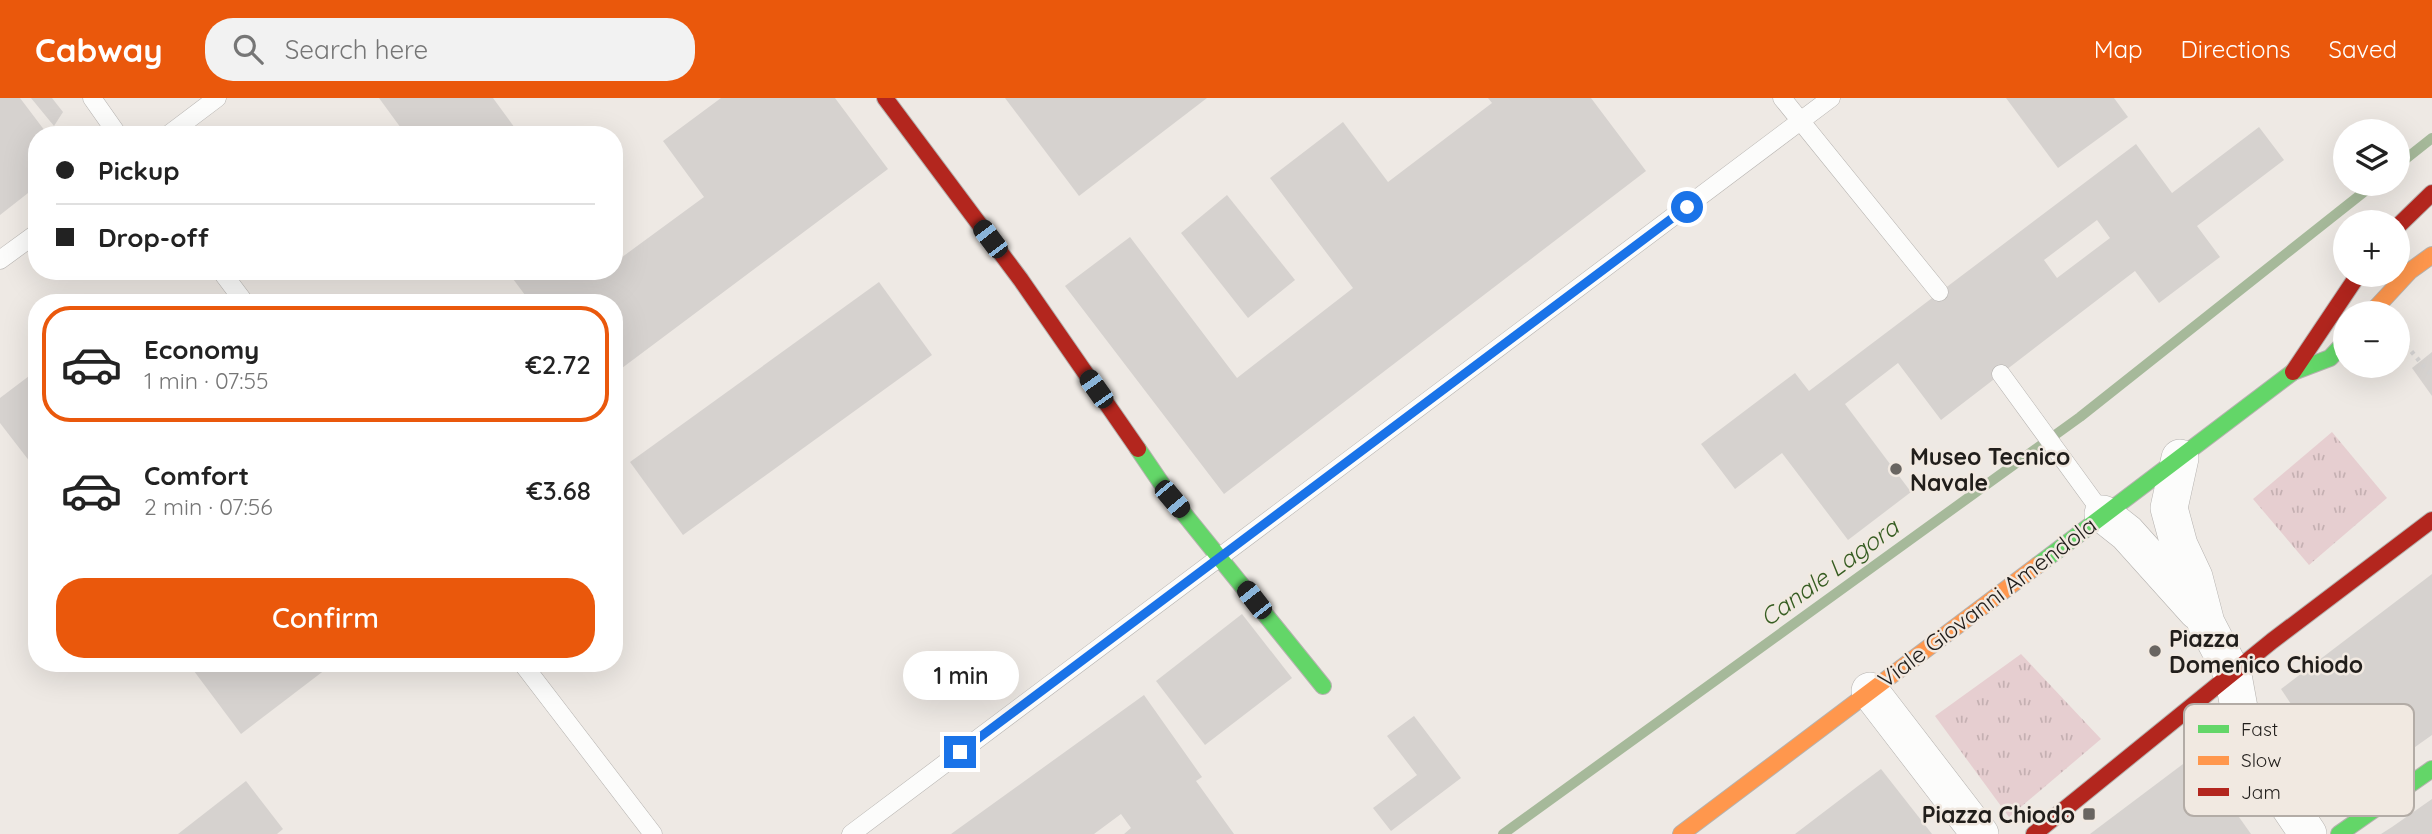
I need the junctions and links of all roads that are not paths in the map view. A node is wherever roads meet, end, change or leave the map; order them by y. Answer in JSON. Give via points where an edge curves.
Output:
{"nodes":[{"id":1,"x":92,"y":98,"type":"edge"},
{"id":2,"x":217,"y":98,"type":"edge"},
{"id":3,"x":885,"y":98,"type":"edge"},
{"id":4,"x":1782,"y":98,"type":"edge"},
{"id":5,"x":1831,"y":98,"type":"edge"},
{"id":6,"x":1800,"y":122,"type":"junction"},
{"id":7,"x":112,"y":126,"type":"edge"},
{"id":8,"x":179,"y":126,"type":"edge"},
{"id":9,"x":2432,"y":193,"type":"edge"},
{"id":10,"x":2410,"y":214,"type":"edge"},
{"id":11,"x":28,"y":240,"type":"edge"},
{"id":12,"x":2432,"y":255,"type":"edge"},
{"id":13,"x":0,"y":260,"type":"edge"},
{"id":14,"x":2350,"y":287,"type":"edge"},
{"id":15,"x":1939,"y":292,"type":"dead end"},
{"id":16,"x":2382,"y":301,"type":"edge"},
{"id":17,"x":2333,"y":355,"type":"edge"},
{"id":18,"x":2293,"y":372,"type":"junction"},
{"id":19,"x":2001,"y":374,"type":"dead end"},
{"id":20,"x":2180,"y":458,"type":"junction"},
{"id":21,"x":2103,"y":514,"type":"junction"},
{"id":22,"x":2432,"y":520,"type":"edge"},
{"id":23,"x":1220,"y":557,"type":"junction"},
{"id":24,"x":2206,"y":622,"type":"junction"},
{"id":25,"x":529,"y":672,"type":"edge"},
{"id":26,"x":2233,"y":675,"type":"junction"},
{"id":27,"x":1322,"y":686,"type":"dead end"},
{"id":28,"x":1870,"y":691,"type":"junction"},
{"id":29,"x":2197,"y":704,"type":"edge"},
{"id":30,"x":2238,"y":704,"type":"edge"},
{"id":31,"x":2184,"y":714,"type":"edge"},
{"id":32,"x":2432,"y":769,"type":"edge"},
{"id":33,"x":2414,"y":782,"type":"edge"},
{"id":34,"x":2296,"y":816,"type":"edge"},
{"id":35,"x":2365,"y":816,"type":"edge"},
{"id":36,"x":1691,"y":831,"type":"edge"},
{"id":37,"x":653,"y":834,"type":"edge"},
{"id":38,"x":851,"y":834,"type":"edge"},
{"id":39,"x":1980,"y":834,"type":"edge"},
{"id":40,"x":2034,"y":834,"type":"edge"},
{"id":41,"x":2308,"y":834,"type":"edge"},
{"id":42,"x":2339,"y":834,"type":"edge"}],
"edges":[{"from":1,"to":7,"type":"lane"},
{"from":2,"to":8,"type":"lane"},
{"from":3,"to":23,"type":"street","via":[[1021,280],[1172,499]]},
{"from":4,"to":6,"type":"lane"},
{"from":5,"to":6,"type":"lane"},
{"from":6,"to":15,"type":"lane"},
{"from":6,"to":23,"type":"lane"},
{"from":9,"to":10,"type":"street"},
{"from":11,"to":13,"type":"lane"},
{"from":12,"to":16,"type":"street"},
{"from":14,"to":18,"type":"street","name":"Viale Giovanni Amendola"},
{"from":17,"to":18,"type":"street","name":"Viale Giovanni Amendola"},
{"from":18,"to":20,"type":"street","name":"Viale Giovanni Amendola"},
{"from":19,"to":21,"type":"lane"},
{"from":20,"to":21,"type":"street","name":"Viale Giovanni Amendola"},
{"from":20,"to":24,"type":"street","via":[[2169,508]]},
{"from":21,"to":24,"type":"street","via":[[2127,533]]},
{"from":21,"to":28,"type":"street","name":"Viale Giovanni Amendola"},
{"from":22,"to":26,"type":"street"},
{"from":23,"to":27,"type":"street"},
{"from":23,"to":38,"type":"lane"},
{"from":24,"to":26,"type":"street"},
{"from":25,"to":37,"type":"lane"},
{"from":26,"to":29,"type":"street"},
{"from":26,"to":30,"type":"street"},
{"from":28,"to":36,"type":"street","name":"Viale Giovanni Amendola"},
{"from":28,"to":39,"type":"street"},
{"from":31,"to":40,"type":"street"},
{"from":32,"to":33,"type":"street"},
{"from":34,"to":41,"type":"street"},
{"from":35,"to":42,"type":"street"}]}
